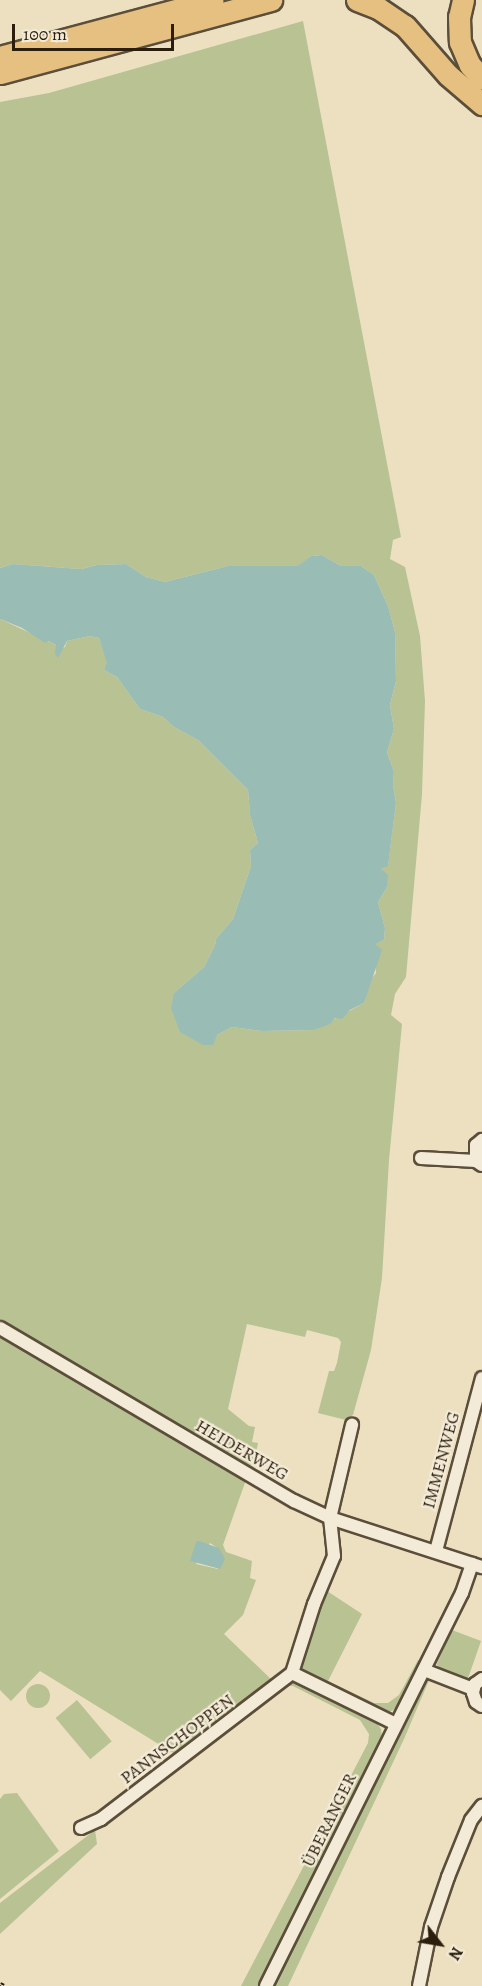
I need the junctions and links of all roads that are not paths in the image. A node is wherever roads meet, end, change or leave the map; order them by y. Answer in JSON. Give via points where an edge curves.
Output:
{"nodes":[{"id":1,"x":213,"y":0,"type":"edge"},
{"id":2,"x":271,"y":0,"type":"edge"},
{"id":3,"x":357,"y":0,"type":"edge"},
{"id":4,"x":463,"y":0,"type":"edge"},
{"id":5,"x":0,"y":57,"type":"edge"},
{"id":6,"x":0,"y":74,"type":"edge"},
{"id":7,"x":482,"y":79,"type":"edge"},
{"id":8,"x":482,"y":104,"type":"edge"},
{"id":9,"x":482,"y":1140,"type":"edge"},
{"id":10,"x":421,"y":1158,"type":"dead end"},
{"id":11,"x":479,"y":1163,"type":"edge"},
{"id":12,"x":0,"y":1328,"type":"edge"},
{"id":13,"x":482,"y":1378,"type":"edge"},
{"id":14,"x":352,"y":1425,"type":"dead end"},
{"id":15,"x":330,"y":1518,"type":"junction"},
{"id":16,"x":436,"y":1551,"type":"junction"},
{"id":17,"x":477,"y":1565,"type":"edge"},
{"id":18,"x":424,"y":1670,"type":"junction"},
{"id":19,"x":292,"y":1673,"type":"junction"},
{"id":20,"x":478,"y":1684,"type":"edge"},
{"id":21,"x":482,"y":1706,"type":"edge"},
{"id":22,"x":396,"y":1724,"type":"junction"},
{"id":23,"x":482,"y":1806,"type":"edge"},
{"id":24,"x":81,"y":1828,"type":"dead end"},
{"id":25,"x":266,"y":1986,"type":"edge"},
{"id":26,"x":419,"y":1986,"type":"edge"}],
"edges":[{"from":1,"to":5,"type":"highway"},
{"from":2,"to":6,"type":"highway"},
{"from":3,"to":8,"type":"highway","via":[[405,26],[448,75]]},
{"from":4,"to":7,"type":"highway","via":[[460,42],[470,65]]},
{"from":9,"to":11,"type":"street","via":[[477,1145]]},
{"from":10,"to":11,"type":"street"},
{"from":12,"to":15,"type":"street","name":"HEIDERWEG","via":[[294,1501]]},
{"from":13,"to":16,"type":"street","name":"IMMENWEG"},
{"from":14,"to":15,"type":"street"},
{"from":15,"to":16,"type":"street","name":"HEIDERWEG"},
{"from":15,"to":19,"type":"street","via":[[334,1556]]},
{"from":16,"to":17,"type":"street","name":"HEIDERWEG"},
{"from":17,"to":18,"type":"street","name":"ÜBERANGER"},
{"from":18,"to":20,"type":"street"},
{"from":18,"to":22,"type":"street","name":"ÜBERANGER"},
{"from":19,"to":22,"type":"street"},
{"from":19,"to":24,"type":"street","name":"PANNSCHOPPEN","via":[[101,1819]]},
{"from":20,"to":21,"type":"street","via":[[474,1698]]},
{"from":22,"to":25,"type":"street","name":"ÜBERANGER"},
{"from":23,"to":26,"type":"street","via":[[471,1820],[448,1876],[431,1927]]}]}
